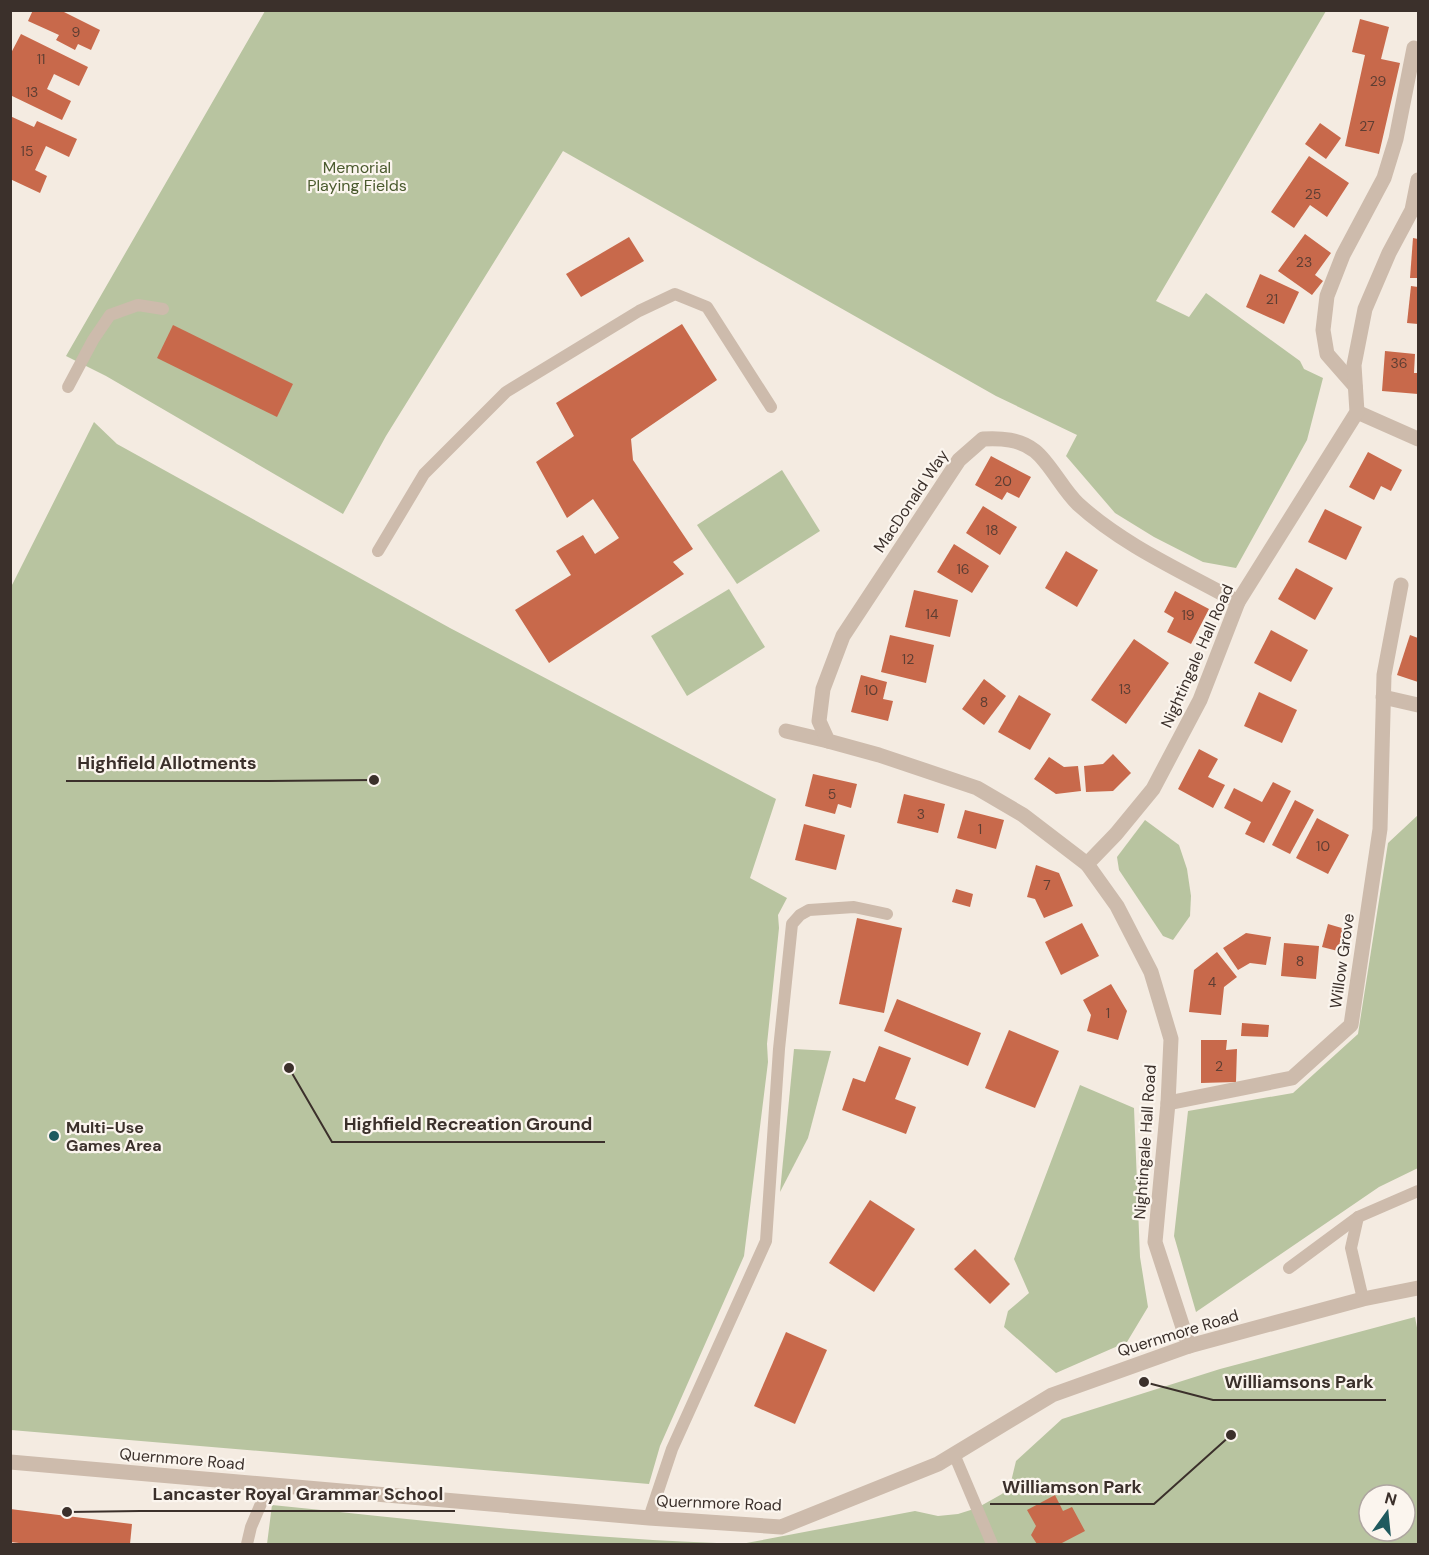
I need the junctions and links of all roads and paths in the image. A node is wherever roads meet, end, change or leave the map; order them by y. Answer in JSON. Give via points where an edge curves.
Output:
{"nodes":[{"id":1,"x":1414,"y":48,"type":"dead end"},
{"id":2,"x":1419,"y":180,"type":"edge"},
{"id":3,"x":1415,"y":210,"type":"edge"},
{"id":4,"x":164,"y":309,"type":"dead end"},
{"id":5,"x":1355,"y":386,"type":"junction"},
{"id":6,"x":68,"y":387,"type":"dead end"},
{"id":7,"x":771,"y":407,"type":"dead end"},
{"id":8,"x":1357,"y":412,"type":"junction"},
{"id":9,"x":1419,"y":439,"type":"edge"},
{"id":10,"x":378,"y":551,"type":"dead end"},
{"id":11,"x":1401,"y":585,"type":"dead end"},
{"id":12,"x":1238,"y":602,"type":"junction"},
{"id":13,"x":1383,"y":697,"type":"junction"},
{"id":14,"x":1419,"y":705,"type":"edge"},
{"id":15,"x":786,"y":730,"type":"dead end"},
{"id":16,"x":828,"y":741,"type":"junction"},
{"id":17,"x":1087,"y":864,"type":"junction"},
{"id":18,"x":887,"y":914,"type":"dead end"},
{"id":19,"x":1168,"y":1102,"type":"junction"},
{"id":20,"x":1419,"y":1191,"type":"edge"},
{"id":21,"x":1358,"y":1217,"type":"junction"},
{"id":22,"x":1289,"y":1268,"type":"dead end"},
{"id":23,"x":1419,"y":1288,"type":"edge"},
{"id":24,"x":1363,"y":1299,"type":"junction"},
{"id":25,"x":1189,"y":1346,"type":"junction"},
{"id":26,"x":954,"y":1454,"type":"junction"},
{"id":27,"x":10,"y":1462,"type":"edge"},
{"id":28,"x":269,"y":1485,"type":"junction"},
{"id":29,"x":649,"y":1518,"type":"junction"},
{"id":30,"x":247,"y":1545,"type":"edge"},
{"id":31,"x":992,"y":1545,"type":"edge"}],
"edges":[{"from":1,"to":5,"type":"street","via":[[1384,178],[1343,255],[1327,296],[1323,330],[1327,354]]},
{"from":2,"to":3,"type":"street"},
{"from":3,"to":5,"type":"street","via":[[1389,253],[1365,309],[1354,365]]},
{"from":4,"to":6,"type":"lane","via":[[138,305],[110,315]]},
{"from":5,"to":8,"type":"street"},
{"from":7,"to":10,"type":"lane","via":[[707,307],[675,294],[639,311],[506,392],[424,474]]},
{"from":8,"to":9,"type":"street"},
{"from":8,"to":12,"type":"street","name":"Nightingale Hall Road"},
{"from":11,"to":13,"type":"street","name":"Willow Grove"},
{"from":12,"to":16,"type":"street","name":"MacDonald Way","via":[[1099,522],[1076,502],[1035,451],[1008,438],[983,439],[959,460],[843,636],[823,689],[819,721]]},
{"from":12,"to":17,"type":"street","name":"Nightingale Hall Road","via":[[1200,700],[1153,789]]},
{"from":13,"to":14,"type":"street"},
{"from":13,"to":19,"type":"street","name":"Willow Grove","via":[[1380,829],[1351,1025],[1292,1078]]},
{"from":15,"to":16,"type":"street"},
{"from":16,"to":17,"type":"street","via":[[976,788],[1023,814]]},
{"from":17,"to":19,"type":"street","name":"Nightingale Hall Road","via":[[1117,906],[1158,992],[1171,1039]]},
{"from":18,"to":29,"type":"lane","via":[[854,907],[809,910],[792,924],[766,1241],[672,1449]]},
{"from":19,"to":25,"type":"street","name":"Nightingale Hall Road","via":[[1155,1242]]},
{"from":20,"to":21,"type":"lane"},
{"from":21,"to":22,"type":"lane"},
{"from":21,"to":24,"type":"lane","via":[[1351,1248]]},
{"from":23,"to":24,"type":"street","name":"Quernmore Road"},
{"from":24,"to":25,"type":"street","name":"Quernmore Road"},
{"from":25,"to":26,"type":"street","name":"Quernmore Road","via":[[1052,1395]]},
{"from":26,"to":29,"type":"street","name":"Quernmore Road","via":[[781,1527]]},
{"from":26,"to":31,"type":"lane"},
{"from":27,"to":28,"type":"street","name":"Quernmore Road"},
{"from":28,"to":29,"type":"street","name":"Quernmore Road"},
{"from":28,"to":30,"type":"lane"}]}
